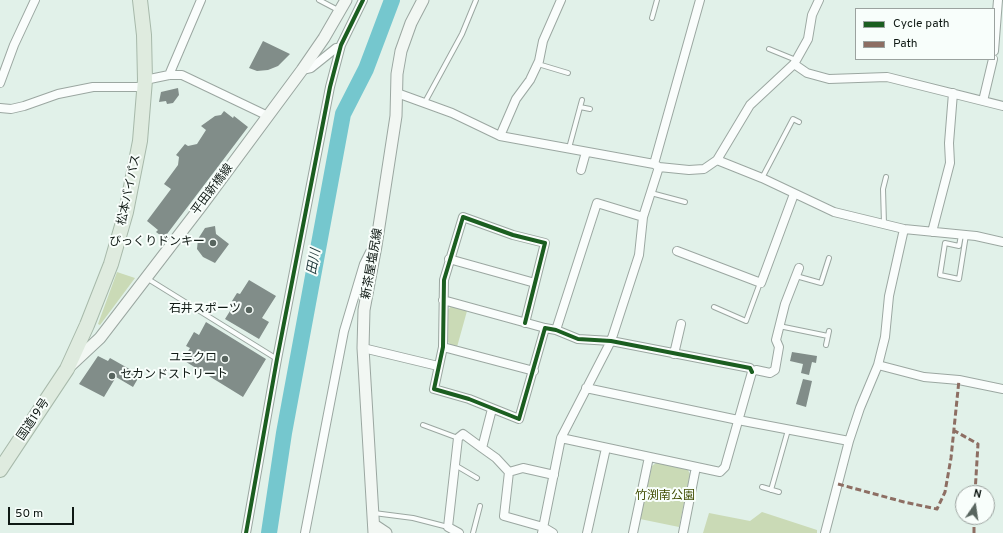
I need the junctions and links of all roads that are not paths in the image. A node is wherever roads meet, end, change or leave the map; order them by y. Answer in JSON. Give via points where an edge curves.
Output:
{"nodes":[{"id":1,"x":35,"y":0,"type":"edge"},
{"id":2,"x":140,"y":0,"type":"edge"},
{"id":3,"x":201,"y":0,"type":"edge"},
{"id":4,"x":319,"y":0,"type":"edge"},
{"id":5,"x":346,"y":0,"type":"edge"},
{"id":6,"x":363,"y":0,"type":"edge"},
{"id":7,"x":423,"y":0,"type":"edge"},
{"id":8,"x":476,"y":0,"type":"edge"},
{"id":9,"x":561,"y":0,"type":"edge"},
{"id":10,"x":657,"y":0,"type":"edge"},
{"id":11,"x":700,"y":0,"type":"edge"},
{"id":12,"x":819,"y":0,"type":"edge"},
{"id":13,"x":998,"y":0,"type":"edge"},
{"id":14,"x":339,"y":11,"type":"junction"},
{"id":15,"x":652,"y":18,"type":"dead end"},
{"id":16,"x":995,"y":38,"type":"edge"},
{"id":17,"x":340,"y":49,"type":"junction"},
{"id":18,"x":769,"y":49,"type":"dead end"},
{"id":19,"x":993,"y":60,"type":"edge"},
{"id":20,"x":795,"y":62,"type":"junction"},
{"id":21,"x":538,"y":64,"type":"junction"},
{"id":22,"x":302,"y":70,"type":"junction"},
{"id":23,"x":568,"y":73,"type":"dead end"},
{"id":24,"x":169,"y":75,"type":"junction"},
{"id":25,"x":0,"y":83,"type":"edge"},
{"id":26,"x":145,"y":84,"type":"junction"},
{"id":27,"x":397,"y":93,"type":"junction"},
{"id":28,"x":953,"y":93,"type":"junction"},
{"id":29,"x":582,"y":100,"type":"dead end"},
{"id":30,"x":983,"y":101,"type":"junction"},
{"id":31,"x":425,"y":102,"type":"junction"},
{"id":32,"x":1003,"y":106,"type":"edge"},
{"id":33,"x":580,"y":107,"type":"junction"},
{"id":34,"x":0,"y":108,"type":"edge"},
{"id":35,"x":590,"y":109,"type":"dead end"},
{"id":36,"x":268,"y":116,"type":"junction"},
{"id":37,"x":799,"y":122,"type":"dead end"},
{"id":38,"x":500,"y":136,"type":"junction"},
{"id":39,"x":569,"y":148,"type":"junction"},
{"id":40,"x":586,"y":152,"type":"junction"},
{"id":41,"x":717,"y":160,"type":"junction"},
{"id":42,"x":657,"y":165,"type":"junction"},
{"id":43,"x":581,"y":170,"type":"dead end"},
{"id":44,"x":886,"y":177,"type":"dead end"},
{"id":45,"x":762,"y":178,"type":"junction"},
{"id":46,"x":651,"y":193,"type":"junction"},
{"id":47,"x":794,"y":194,"type":"junction"},
{"id":48,"x":684,"y":202,"type":"dead end"},
{"id":49,"x":643,"y":217,"type":"junction"},
{"id":50,"x":884,"y":224,"type":"junction"},
{"id":51,"x":904,"y":229,"type":"junction"},
{"id":52,"x":932,"y":232,"type":"junction"},
{"id":53,"x":963,"y":235,"type":"junction"},
{"id":54,"x":1003,"y":242,"type":"edge"},
{"id":55,"x":376,"y":246,"type":"junction"},
{"id":56,"x":677,"y":251,"type":"dead end"},
{"id":57,"x":829,"y":258,"type":"dead end"},
{"id":58,"x":449,"y":259,"type":"junction"},
{"id":59,"x":798,"y":272,"type":"joint"},
{"id":60,"x":146,"y":278,"type":"junction"},
{"id":61,"x":761,"y":282,"type":"junction"},
{"id":62,"x":535,"y":283,"type":"junction"},
{"id":63,"x":443,"y":300,"type":"junction"},
{"id":64,"x":714,"y":307,"type":"dead end"},
{"id":65,"x":525,"y":323,"type":"junction"},
{"id":66,"x":680,"y":324,"type":"dead end"},
{"id":67,"x":779,"y":326,"type":"junction"},
{"id":68,"x":545,"y":328,"type":"junction"},
{"id":69,"x":556,"y":330,"type":"junction"},
{"id":70,"x":829,"y":331,"type":"dead end"},
{"id":71,"x":828,"y":336,"type":"junction"},
{"id":72,"x":610,"y":341,"type":"junction"},
{"id":73,"x":826,"y":345,"type":"dead end"},
{"id":74,"x":443,"y":347,"type":"junction"},
{"id":75,"x":363,"y":348,"type":"junction"},
{"id":76,"x":674,"y":354,"type":"junction"},
{"id":77,"x":277,"y":359,"type":"junction"},
{"id":78,"x":878,"y":365,"type":"junction"},
{"id":79,"x":438,"y":366,"type":"junction"},
{"id":80,"x":67,"y":369,"type":"junction"},
{"id":81,"x":534,"y":371,"type":"junction"},
{"id":82,"x":752,"y":372,"type":"junction"},
{"id":83,"x":586,"y":388,"type":"junction"},
{"id":84,"x":1003,"y":389,"type":"edge"},
{"id":85,"x":492,"y":409,"type":"junction"},
{"id":86,"x":738,"y":420,"type":"junction"},
{"id":87,"x":423,"y":425,"type":"dead end"},
{"id":88,"x":788,"y":430,"type":"junction"},
{"id":89,"x":458,"y":438,"type":"junction"},
{"id":90,"x":561,"y":438,"type":"junction"},
{"id":91,"x":849,"y":441,"type":"junction"},
{"id":92,"x":482,"y":448,"type":"junction"},
{"id":93,"x":606,"y":448,"type":"junction"},
{"id":94,"x":491,"y":454,"type":"junction"},
{"id":95,"x":650,"y":457,"type":"junction"},
{"id":96,"x":505,"y":460,"type":"dead end"},
{"id":97,"x":455,"y":465,"type":"junction"},
{"id":98,"x":696,"y":467,"type":"junction"},
{"id":99,"x":0,"y":470,"type":"edge"},
{"id":100,"x":509,"y":472,"type":"junction"},
{"id":101,"x":554,"y":475,"type":"junction"},
{"id":102,"x":477,"y":478,"type":"dead end"},
{"id":103,"x":762,"y":487,"type":"dead end"},
{"id":104,"x":771,"y":490,"type":"junction"},
{"id":105,"x":779,"y":492,"type":"dead end"},
{"id":106,"x":480,"y":506,"type":"dead end"},
{"id":107,"x":373,"y":514,"type":"junction"},
{"id":108,"x":448,"y":527,"type":"junction"},
{"id":109,"x":374,"y":529,"type":"edge"},
{"id":110,"x":543,"y":530,"type":"edge"},
{"id":111,"x":246,"y":533,"type":"edge"},
{"id":112,"x":305,"y":533,"type":"edge"},
{"id":113,"x":386,"y":533,"type":"edge"},
{"id":114,"x":460,"y":533,"type":"edge"},
{"id":115,"x":473,"y":533,"type":"edge"},
{"id":116,"x":553,"y":533,"type":"edge"},
{"id":117,"x":587,"y":533,"type":"edge"},
{"id":118,"x":633,"y":533,"type":"edge"},
{"id":119,"x":682,"y":533,"type":"edge"},
{"id":120,"x":825,"y":533,"type":"edge"}],
"edges":[{"from":1,"to":25,"type":"street"},
{"from":2,"to":26,"type":"highway","name":"松本バイパス"},
{"from":3,"to":24,"type":"street"},
{"from":4,"to":14,"type":"lane"},
{"from":5,"to":14,"type":"main road","name":"平田新橋線"},
{"from":6,"to":17,"type":"street"},
{"from":7,"to":27,"type":"main road","name":"新茶屋塩尻線","via":[[411,23],[401,52]]},
{"from":8,"to":31,"type":"lane","via":[[462,34]]},
{"from":9,"to":21,"type":"street","via":[[543,41]]},
{"from":10,"to":15,"type":"lane"},
{"from":11,"to":42,"type":"street"},
{"from":12,"to":20,"type":"street","via":[[812,15],[808,39]]},
{"from":13,"to":16,"type":"street"},
{"from":14,"to":22,"type":"main road","name":"平田新橋線"},
{"from":17,"to":22,"type":"street","via":[[336,48],[311,68]]},
{"from":17,"to":77,"type":"street","via":[[315,159]]},
{"from":18,"to":20,"type":"lane"},
{"from":19,"to":30,"type":"street"},
{"from":20,"to":28,"type":"street","via":[[807,73],[829,79],[886,77]]},
{"from":20,"to":41,"type":"street","via":[[750,105]]},
{"from":21,"to":23,"type":"lane"},
{"from":21,"to":38,"type":"street","via":[[516,99]]},
{"from":22,"to":36,"type":"main road","name":"平田新橋線"},
{"from":24,"to":26,"type":"street"},
{"from":24,"to":36,"type":"street","via":[[182,75]]},
{"from":26,"to":34,"type":"street","via":[[93,87],[58,94],[11,109]]},
{"from":26,"to":80,"type":"highway","name":"松本バイパス","via":[[140,141],[126,212],[111,264]]},
{"from":27,"to":31,"type":"street"},
{"from":27,"to":55,"type":"main road","name":"新茶屋塩尻線","via":[[396,116]]},
{"from":28,"to":30,"type":"street"},
{"from":28,"to":52,"type":"street","via":[[950,163]]},
{"from":29,"to":33,"type":"lane"},
{"from":30,"to":32,"type":"street"},
{"from":31,"to":38,"type":"street"},
{"from":33,"to":35,"type":"lane"},
{"from":33,"to":39,"type":"lane"},
{"from":36,"to":60,"type":"main road","name":"平田新橋線"},
{"from":37,"to":45,"type":"lane","via":[[794,119]]},
{"from":38,"to":39,"type":"street"},
{"from":39,"to":40,"type":"street"},
{"from":40,"to":42,"type":"street"},
{"from":40,"to":43,"type":"street"},
{"from":41,"to":42,"type":"street","via":[[704,169],[689,170]]},
{"from":41,"to":45,"type":"street"},
{"from":42,"to":46,"type":"street"},
{"from":44,"to":50,"type":"lane","via":[[883,188]]},
{"from":45,"to":47,"type":"street"},
{"from":46,"to":48,"type":"lane"},
{"from":46,"to":49,"type":"street"},
{"from":47,"to":50,"type":"street","via":[[834,212]]},
{"from":47,"to":61,"type":"street"},
{"from":49,"to":69,"type":"street","via":[[597,203]]},
{"from":49,"to":72,"type":"street","via":[[638,255]]},
{"from":50,"to":51,"type":"street"},
{"from":51,"to":52,"type":"street"},
{"from":51,"to":78,"type":"street","via":[[889,296],[885,338]]},
{"from":52,"to":53,"type":"street"},
{"from":53,"to":53,"type":"lane","via":[[959,278],[940,275],[945,244],[959,246]]},
{"from":53,"to":54,"type":"street"},
{"from":55,"to":75,"type":"main road","name":"新茶屋塩尻線","via":[[364,310]]},
{"from":55,"to":112,"type":"street","via":[[364,264],[344,331]]},
{"from":56,"to":61,"type":"street"},
{"from":57,"to":59,"type":"lane","via":[[821,282]]},
{"from":58,"to":62,"type":"street"},
{"from":58,"to":62,"type":"street","via":[[463,217],[513,235],[545,243]]},
{"from":58,"to":63,"type":"street"},
{"from":59,"to":67,"type":"street"},
{"from":60,"to":77,"type":"lane"},
{"from":60,"to":80,"type":"main road","name":"平田新橋線","via":[[100,338]]},
{"from":61,"to":64,"type":"lane","via":[[746,321]]},
{"from":62,"to":65,"type":"street"},
{"from":63,"to":65,"type":"street"},
{"from":63,"to":74,"type":"street"},
{"from":65,"to":68,"type":"street"},
{"from":66,"to":76,"type":"street"},
{"from":67,"to":71,"type":"lane"},
{"from":67,"to":82,"type":"street","via":[[775,370],[770,373],[756,370]]},
{"from":68,"to":69,"type":"street"},
{"from":68,"to":81,"type":"street"},
{"from":69,"to":72,"type":"street","via":[[578,338]]},
{"from":70,"to":71,"type":"lane"},
{"from":71,"to":73,"type":"lane"},
{"from":72,"to":76,"type":"street"},
{"from":72,"to":83,"type":"street"},
{"from":74,"to":79,"type":"street"},
{"from":74,"to":81,"type":"street"},
{"from":75,"to":79,"type":"street"},
{"from":75,"to":107,"type":"main road","name":"新茶屋塩尻線","via":[[366,432]]},
{"from":76,"to":82,"type":"street","via":[[750,368]]},
{"from":77,"to":111,"type":"street"},
{"from":78,"to":84,"type":"street","via":[[924,377],[959,380]]},
{"from":78,"to":91,"type":"street"},
{"from":79,"to":85,"type":"street","via":[[434,389]]},
{"from":80,"to":99,"type":"highway","name":"国道19号"},
{"from":81,"to":85,"type":"street","via":[[519,419]]},
{"from":82,"to":86,"type":"street"},
{"from":83,"to":86,"type":"street"},
{"from":83,"to":90,"type":"street"},
{"from":85,"to":92,"type":"street"},
{"from":86,"to":88,"type":"street"},
{"from":86,"to":98,"type":"street","via":[[725,467],[720,472]]},
{"from":87,"to":89,"type":"lane"},
{"from":88,"to":91,"type":"street"},
{"from":88,"to":104,"type":"lane"},
{"from":89,"to":92,"type":"street","via":[[463,434]]},
{"from":89,"to":97,"type":"street"},
{"from":90,"to":93,"type":"street"},
{"from":90,"to":101,"type":"street"},
{"from":91,"to":120,"type":"street"},
{"from":92,"to":94,"type":"street"},
{"from":93,"to":95,"type":"street"},
{"from":93,"to":117,"type":"street"},
{"from":94,"to":96,"type":"lane"},
{"from":94,"to":100,"type":"street"},
{"from":95,"to":98,"type":"street"},
{"from":95,"to":118,"type":"street"},
{"from":97,"to":102,"type":"lane"},
{"from":97,"to":108,"type":"street"},
{"from":98,"to":119,"type":"street"},
{"from":100,"to":101,"type":"street","via":[[523,468]]},
{"from":100,"to":110,"type":"street","via":[[504,516]]},
{"from":101,"to":110,"type":"street"},
{"from":103,"to":104,"type":"lane"},
{"from":104,"to":105,"type":"lane"},
{"from":106,"to":115,"type":"lane"},
{"from":107,"to":108,"type":"lane","via":[[413,518]]},
{"from":107,"to":109,"type":"main road","name":"新茶屋塩尻線"},
{"from":108,"to":114,"type":"street"},
{"from":109,"to":113,"type":"main road"},
{"from":110,"to":116,"type":"street"}]}
